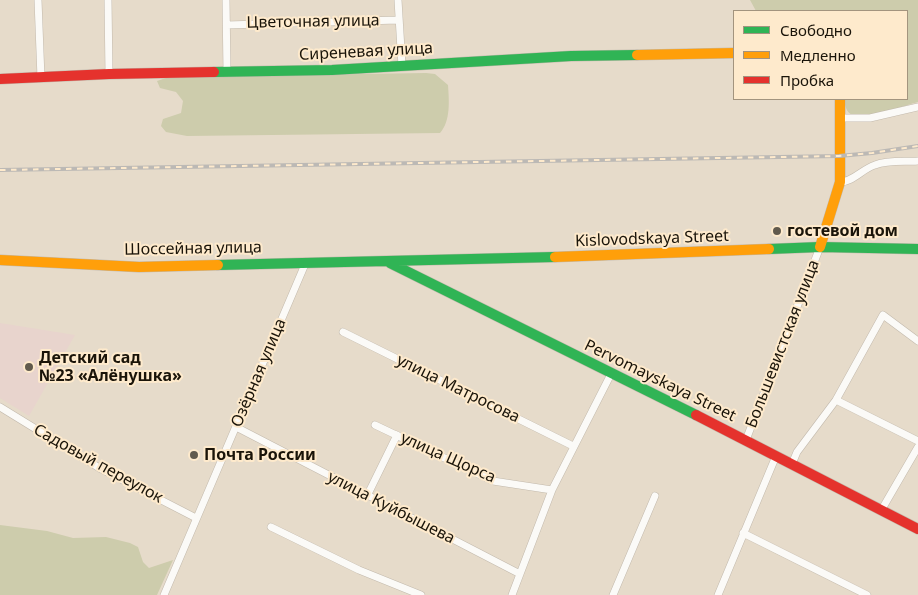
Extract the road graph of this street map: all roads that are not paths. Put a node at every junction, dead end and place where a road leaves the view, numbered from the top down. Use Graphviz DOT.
graph roads {
  1 [pos="38,0"];
  2 [pos="108,0"];
  3 [pos="226,0"];
  4 [pos="398,0"];
  5 [pos="398,20"];
  6 [pos="227,25"];
  7 [pos="733,53"];
  8 [pos="402,66"];
  9 [pos="227,72"];
  10 [pos="109,74"];
  11 [pos="41,78"];
  12 [pos="0,79"];
  13 [pos="840,100"];
  14 [pos="918,107"];
  15 [pos="840,118"];
  16 [pos="918,161"];
  17 [pos="840,182"];
  18 [pos="820,248"];
  19 [pos="918,249"];
  20 [pos="0,260"];
  21 [pos="306,262"];
  22 [pos="387,262"];
  23 [pos="343,332"];
  24 [pos="918,341"];
  25 [pos="611,374"];
  26 [pos="836,400"];
  27 [pos="0,408"];
  28 [pos="375,425"];
  29 [pos="236,427"];
  30 [pos="397,435"];
  31 [pos="746,440"];
  32 [pos="918,441"];
  33 [pos="573,446"];
  34 [pos="918,447"];
  35 [pos="776,456"];
  36 [pos="792,464"];
  37 [pos="552,490"];
  38 [pos="367,496"];
  39 [pos="655,496"];
  40 [pos="882,510"];
  41 [pos="196,518"];
  42 [pos="271,527"];
  43 [pos="918,529"];
  44 [pos="743,533"];
  45 [pos="520,574"];
  46 [pos="164,595"];
  47 [pos="420,595"];
  48 [pos="512,595"];
  49 [pos="613,595"];
  50 [pos="718,595"];
  51 [pos="867,595"];
  1 -- 11 [label="street"];
  2 -- 10 [label="street"];
  3 -- 6 [label="street"];
  4 -- 5 [label="street"];
  5 -- 6 [label="street, Цветочная улица"];
  5 -- 8 [label="street"];
  6 -- 9 [label="street"];
  7 -- 8 [label="street, Сиреневая улица"];
  8 -- 9 [label="street, Сиреневая улица"];
  9 -- 10 [label="street, Сиреневая улица"];
  10 -- 11 [label="street, Сиреневая улица"];
  11 -- 12 [label="street, Сиреневая улица"];
  13 -- 15 [label="street"];
  14 -- 15 [label="street"];
  15 -- 17 [label="street"];
  16 -- 17 [label="street"];
  17 -- 18 [label="street"];
  18 -- 19 [label="street, Kislovodskaya Street"];
  18 -- 22 [label="street, Kislovodskaya Street"];
  18 -- 31 [label="street, Большевистская улица"];
  20 -- 21 [label="street, Шоссейная улица"];
  21 -- 22 [label="street, Шоссейная улица"];
  21 -- 29 [label="street, Озёрная улица"];
  22 -- 25 [label="street, Pervomayskaya Street"];
  23 -- 33 [label="street, улица Матросова"];
  24 -- 26 [label="street"];
  25 -- 31 [label="street, Pervomayskaya Street"];
  25 -- 33 [label="street"];
  26 -- 32 [label="street"];
  26 -- 36 [label="street"];
  27 -- 41 [label="street, Садовый переулок"];
  28 -- 30 [label="street, улица Щорса"];
  29 -- 38 [label="street, улица Куйбышева"];
  29 -- 41 [label="street, Озёрная улица"];
  30 -- 37 [label="street, улица Щорса"];
  30 -- 38 [label="street"];
  31 -- 35 [label="street, Pervomayskaya Street"];
  33 -- 37 [label="street"];
  34 -- 40 [label="street"];
  35 -- 36 [label="street, Pervomayskaya Street"];
  35 -- 44 [label="street"];
  36 -- 40 [label="street, Pervomayskaya Street"];
  37 -- 45 [label="street"];
  38 -- 45 [label="street, улица Куйбышева"];
  39 -- 49 [label="street"];
  40 -- 43 [label="street, Pervomayskaya Street"];
  41 -- 46 [label="street, Озёрная улица"];
  42 -- 47 [label="street"];
  44 -- 50 [label="street"];
  44 -- 51 [label="street"];
  45 -- 48 [label="street"];
}
